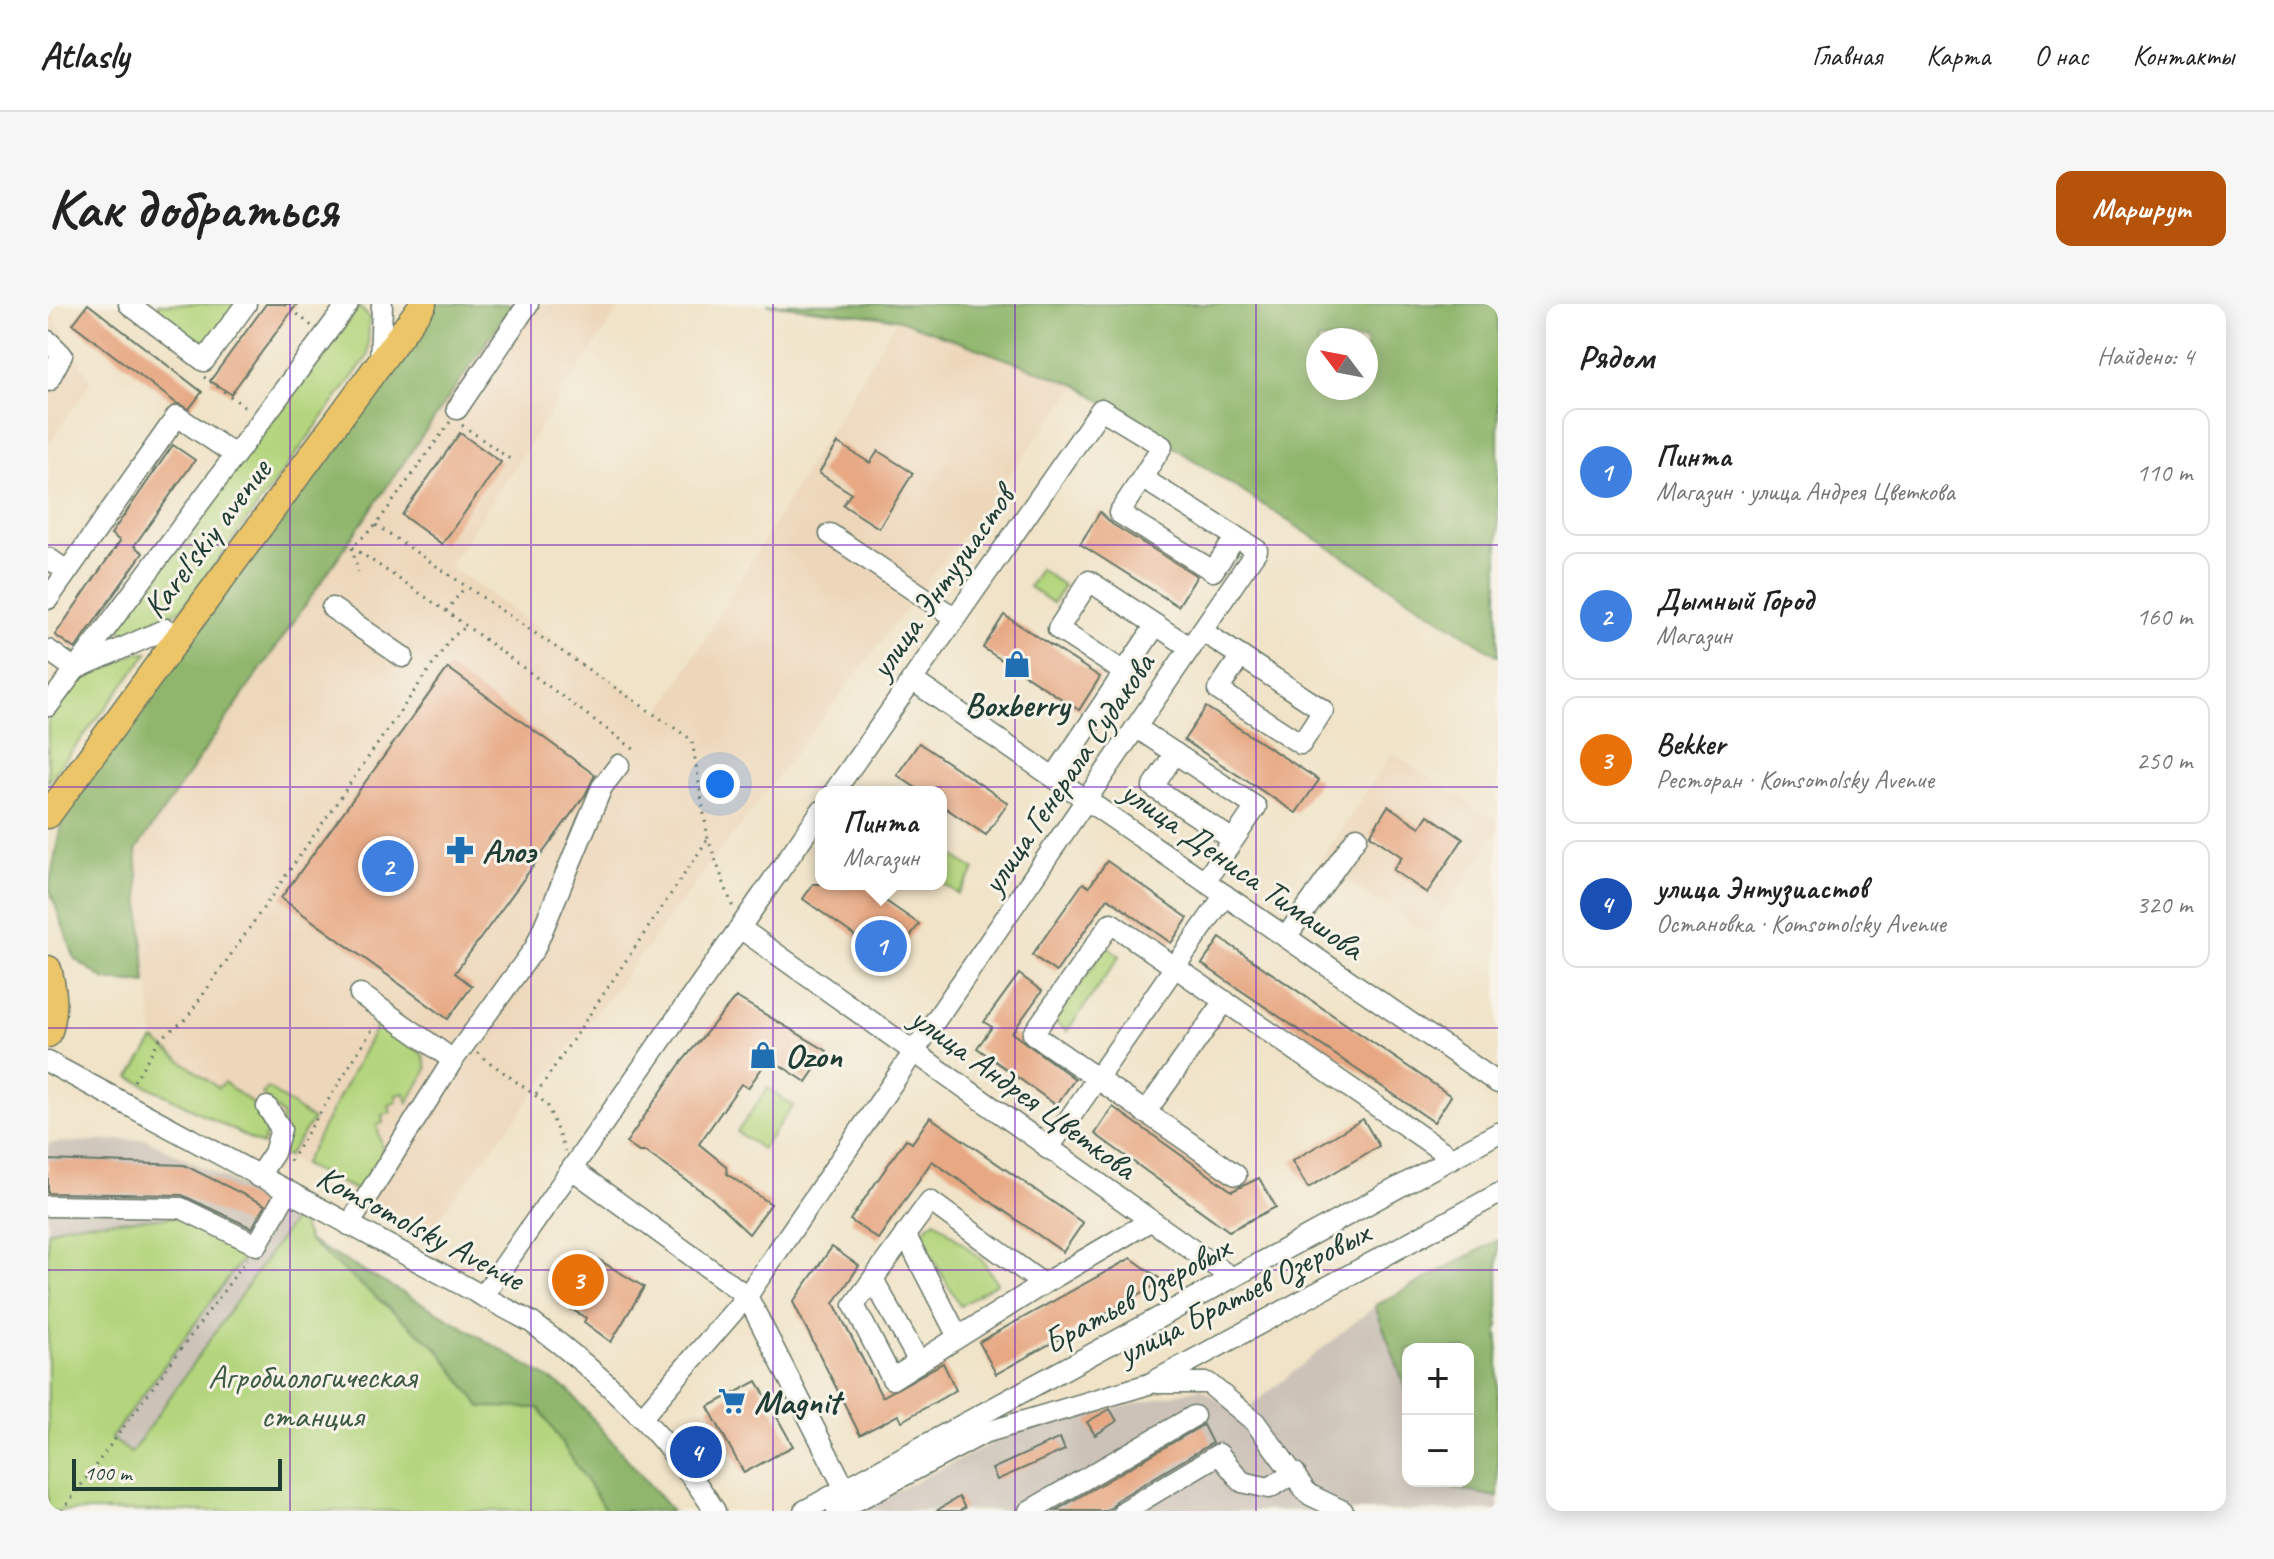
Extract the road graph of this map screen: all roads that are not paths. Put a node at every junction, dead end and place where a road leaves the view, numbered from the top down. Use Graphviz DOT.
graph roads {
  1 [pos="129,304"];
  2 [pos="246,304"];
  3 [pos="348,304"];
  4 [pos="382,304"];
  5 [pos="423,304"];
  6 [pos="528,304"];
  7 [pos="48,341"];
  8 [pos="380,365"];
  9 [pos="48,381"];
  10 [pos="457,409"];
  11 [pos="235,455"];
  12 [pos="1142,478"];
  13 [pos="830,534"];
  14 [pos="1236,537"];
  15 [pos="48,558"];
  16 [pos="67,571"];
  17 [pos="48,599"];
  18 [pos="332,608"];
  19 [pos="955,618"];
  20 [pos="1156,625"];
  21 [pos="179,634"];
  22 [pos="1197,639"];
  23 [pos="48,650"];
  24 [pos="1241,656"];
  25 [pos="403,657"];
  26 [pos="75,669"];
  27 [pos="1124,672"];
  28 [pos="912,680"];
  29 [pos="48,706"];
  30 [pos="1137,728"];
  31 [pos="1175,753"];
  32 [pos="619,765"];
  33 [pos="1054,777"];
  34 [pos="838,786"];
  35 [pos="1088,801"];
  36 [pos="48,815"];
  37 [pos="815,820"];
  38 [pos="1357,837"];
  39 [pos="1233,840"];
  40 [pos="1205,881"];
  41 [pos="1225,895"];
  42 [pos="740,928"];
  43 [pos="1286,937"];
  44 [pos="1176,968"];
  45 [pos="48,969"];
  46 [pos="360,994"];
  47 [pos="1225,1001"];
  48 [pos="48,1034"];
  49 [pos="459,1052"];
  50 [pos="915,1053"];
  51 [pos="48,1062"];
  52 [pos="1097,1079"];
  53 [pos="1498,1083"];
  54 [pos="267,1107"];
  55 [pos="1145,1113"];
  56 [pos="1498,1133"];
  57 [pos="1048,1149"];
  58 [pos="1452,1158"];
  59 [pos="572,1169"];
  60 [pos="1236,1175"];
  61 [pos="258,1177"];
  62 [pos="287,1192"];
  63 [pos="1498,1194"];
  64 [pos="48,1206"];
  65 [pos="1150,1221"];
  66 [pos="349,1225"];
  67 [pos="905,1234"];
  68 [pos="1232,1278"];
  69 [pos="873,1279"];
  70 [pos="1043,1284"];
  71 [pos="483,1296"];
  72 [pos="747,1296"];
  73 [pos="958,1337"];
  74 [pos="919,1362"];
  75 [pos="1149,1384"];
  76 [pos="643,1416"];
  77 [pos="1194,1416"];
  78 [pos="1295,1473"];
  79 [pos="845,1489"];
  80 [pos="715,1511"];
  81 [pos="804,1511"];
  82 [pos="837,1511"];
  83 [pos="1029,1511"];
  84 [pos="1124,1511"];
  85 [pos="1343,1511"];
  1 -- 2 [label="street"];
  3 -- 11 [label="street"];
  4 -- 8 [label="street"];
  5 -- 8 [label="main road, Karel'skiy avenue"];
  6 -- 10 [label="street"];
  7 -- 9 [label="street"];
  8 -- 21 [label="main road, Karel'skiy avenue"];
  11 -- 16 [label="street"];
  11 -- 26 [label="street"];
  12 -- 14 [label="street"];
  12 -- 14 [label="street"];
  12 -- 19 [label="street, улица Энтузиастов"];
  13 -- 19 [label="street"];
  14 -- 22 [label="street, улица Генерала Судакова"];
  15 -- 16 [label="street"];
  16 -- 17 [label="street"];
  18 -- 25 [label="street"];
  19 -- 28 [label="street, улица Энтузиастов"];
  20 -- 22 [label="street"];
  20 -- 27 [label="street"];
  20 -- 27 [label="street"];
  21 -- 26 [label="street"];
  21 -- 36 [label="main road, Karel'skiy avenue"];
  22 -- 24 [label="street"];
  22 -- 30 [label="street, улица Генерала Судакова"];
  23 -- 26 [label="street"];
  24 -- 24 [label="street"];
  26 -- 29 [label="street"];
  27 -- 33 [label="street"];
  28 -- 33 [label="street, улица Дениса Тимашова"];
  28 -- 34 [label="street, улица Энтузиастов"];
  30 -- 31 [label="street"];
  30 -- 35 [label="street, улица Генерала Судакова"];
  31 -- 39 [label="street"];
  31 -- 39 [label="street"];
  32 -- 49 [label="street"];
  33 -- 35 [label="street, улица Дениса Тимашова"];
  35 -- 40 [label="street, улица Дениса Тимашова"];
  35 -- 50 [label="street, улица Генерала Судакова"];
  37 -- 42 [label="street"];
  38 -- 43 [label="street"];
  39 -- 40 [label="street"];
  40 -- 41 [label="street, улица Дениса Тимашова"];
  41 -- 43 [label="street, улица Дениса Тимашова"];
  41 -- 44 [label="street"];
  42 -- 50 [label="street, улица Андрея Цветкова"];
  42 -- 59 [label="street"];
  43 -- 53 [label="street, улица Дениса Тимашова"];
  44 -- 47 [label="street"];
  44 -- 52 [label="street"];
  44 -- 52 [label="street"];
  45 -- 48 [label="main road"];
  46 -- 49 [label="street"];
  47 -- 55 [label="street"];
  47 -- 58 [label="street"];
  49 -- 66 [label="street"];
  50 -- 57 [label="street, улица Андрея Цветкова"];
  50 -- 72 [label="street, улица Генерала Судакова"];
  51 -- 61 [label="street, Komsomolsky Avenue"];
  52 -- 55 [label="street"];
  52 -- 57 [label="street"];
  54 -- 61 [label="street"];
  55 -- 60 [label="street"];
  56 -- 58 [label="street, Братьев Озеровых"];
  57 -- 65 [label="street, улица Андрея Цветкова"];
  58 -- 68 [label="street, Братьев Озеровых"];
  59 -- 71 [label="street"];
  59 -- 72 [label="street"];
  61 -- 62 [label="street, Komsomolsky Avenue"];
  62 -- 64 [label="street"];
  62 -- 66 [label="street, Komsomolsky Avenue"];
  63 -- 75 [label="street, улица Братьев Озеровых"];
  65 -- 68 [label="street, улица Андрея Цветкова"];
  65 -- 70 [label="street"];
  66 -- 71 [label="street, Komsomolsky Avenue"];
  67 -- 69 [label="street"];
  67 -- 70 [label="street"];
  67 -- 73 [label="street"];
  68 -- 79 [label="street, Братьев Озеровых"];
  69 -- 74 [label="street"];
  69 -- 74 [label="street"];
  70 -- 73 [label="street"];
  71 -- 76 [label="street, Komsomolsky Avenue"];
  72 -- 76 [label="street, улица Генерала Судакова"];
  72 -- 79 [label="street"];
  73 -- 74 [label="street"];
  75 -- 78 [label="street"];
  75 -- 82 [label="street, улица Братьев Озеровых"];
  76 -- 80 [label="street, Komsomolsky Avenue"];
  77 -- 83 [label="street"];
  78 -- 84 [label="street"];
  78 -- 85 [label="street"];
  79 -- 81 [label="street, Братьев Озеровых"];
}
